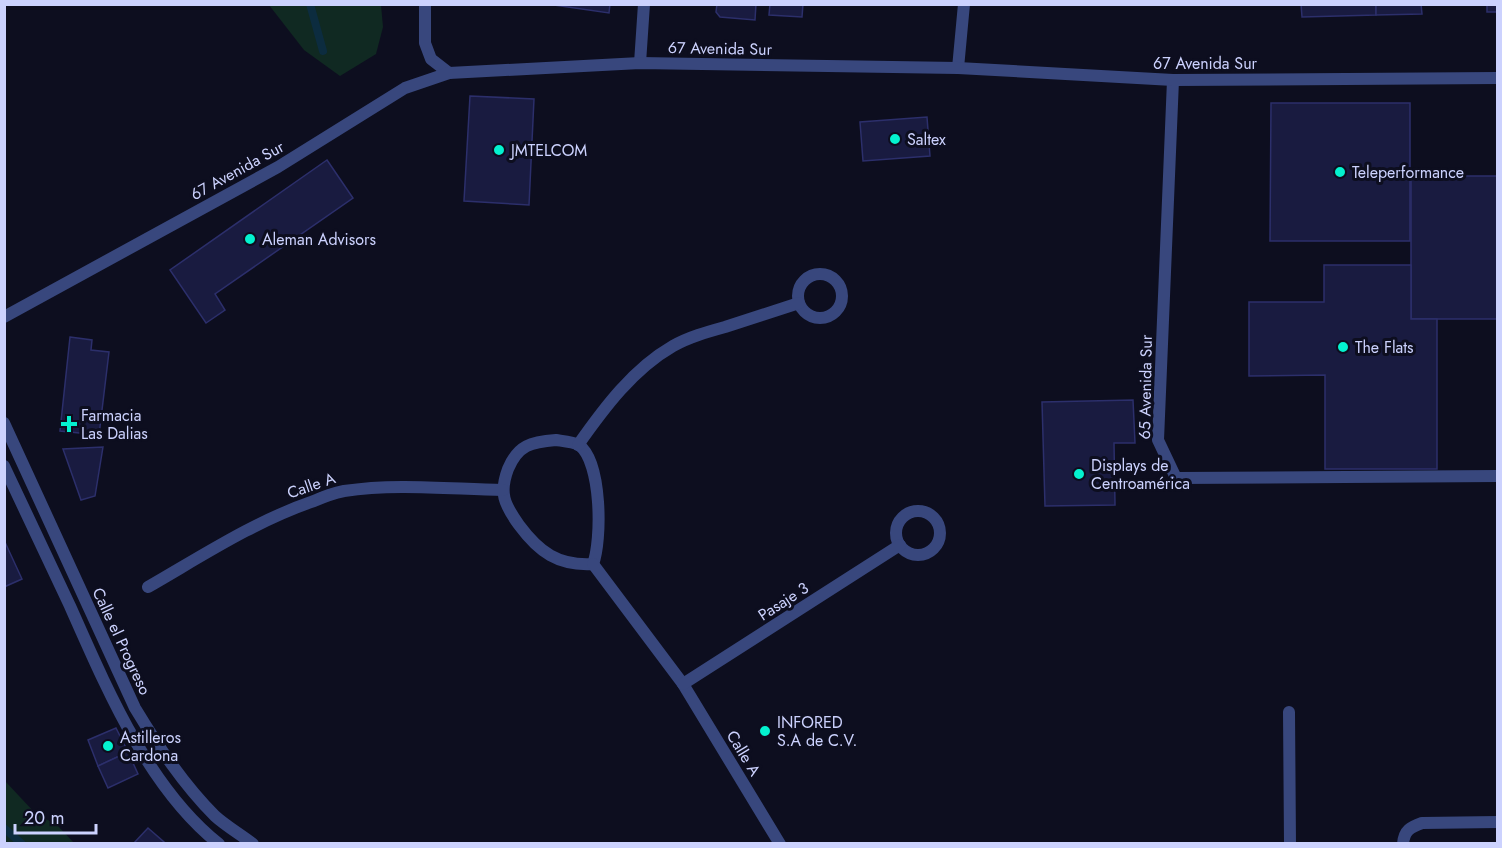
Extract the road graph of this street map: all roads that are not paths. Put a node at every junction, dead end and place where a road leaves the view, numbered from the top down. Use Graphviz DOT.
graph roads {
  1 [pos="425,4"];
  2 [pos="644,4"];
  3 [pos="964,4"];
  4 [pos="639,63"];
  5 [pos="958,68"];
  6 [pos="449,73"];
  7 [pos="1497,78"];
  8 [pos="1173,80"];
  9 [pos="799,303"];
  10 [pos="4,317"];
  11 [pos="4,423"];
  12 [pos="578,445"];
  13 [pos="4,466"];
  14 [pos="1497,477"];
  15 [pos="503,490"];
  16 [pos="900,545"];
  17 [pos="593,564"];
  18 [pos="148,586"];
  19 [pos="683,684"];
  20 [pos="1289,712"];
  21 [pos="1497,822"];
  22 [pos="219,843"];
  23 [pos="253,843"];
  24 [pos="780,843"];
  25 [pos="1290,843"];
  26 [pos="1403,843"];
  1 -- 6 [label="street"];
  2 -- 4 [label="street"];
  3 -- 5 [label="street"];
  4 -- 5 [label="street, 67 Avenida Sur"];
  4 -- 6 [label="street, 67 Avenida Sur"];
  5 -- 8 [label="street, 67 Avenida Sur"];
  6 -- 10 [label="street, 67 Avenida Sur"];
  7 -- 8 [label="street, 67 Avenida Sur"];
  8 -- 14 [label="street, 65 Avenida Sur"];
  9 -- 12 [label="street"];
  11 -- 23 [label="street, Calle el Progreso"];
  12 -- 15 [label="street"];
  12 -- 17 [label="street"];
  13 -- 22 [label="street, Calle el Progreso"];
  15 -- 17 [label="street"];
  15 -- 18 [label="street, Calle A"];
  16 -- 19 [label="street, Pasaje 3"];
  17 -- 19 [label="street, Calle A"];
  19 -- 24 [label="street, Calle A"];
  20 -- 25 [label="street"];
  21 -- 26 [label="street"];
}
